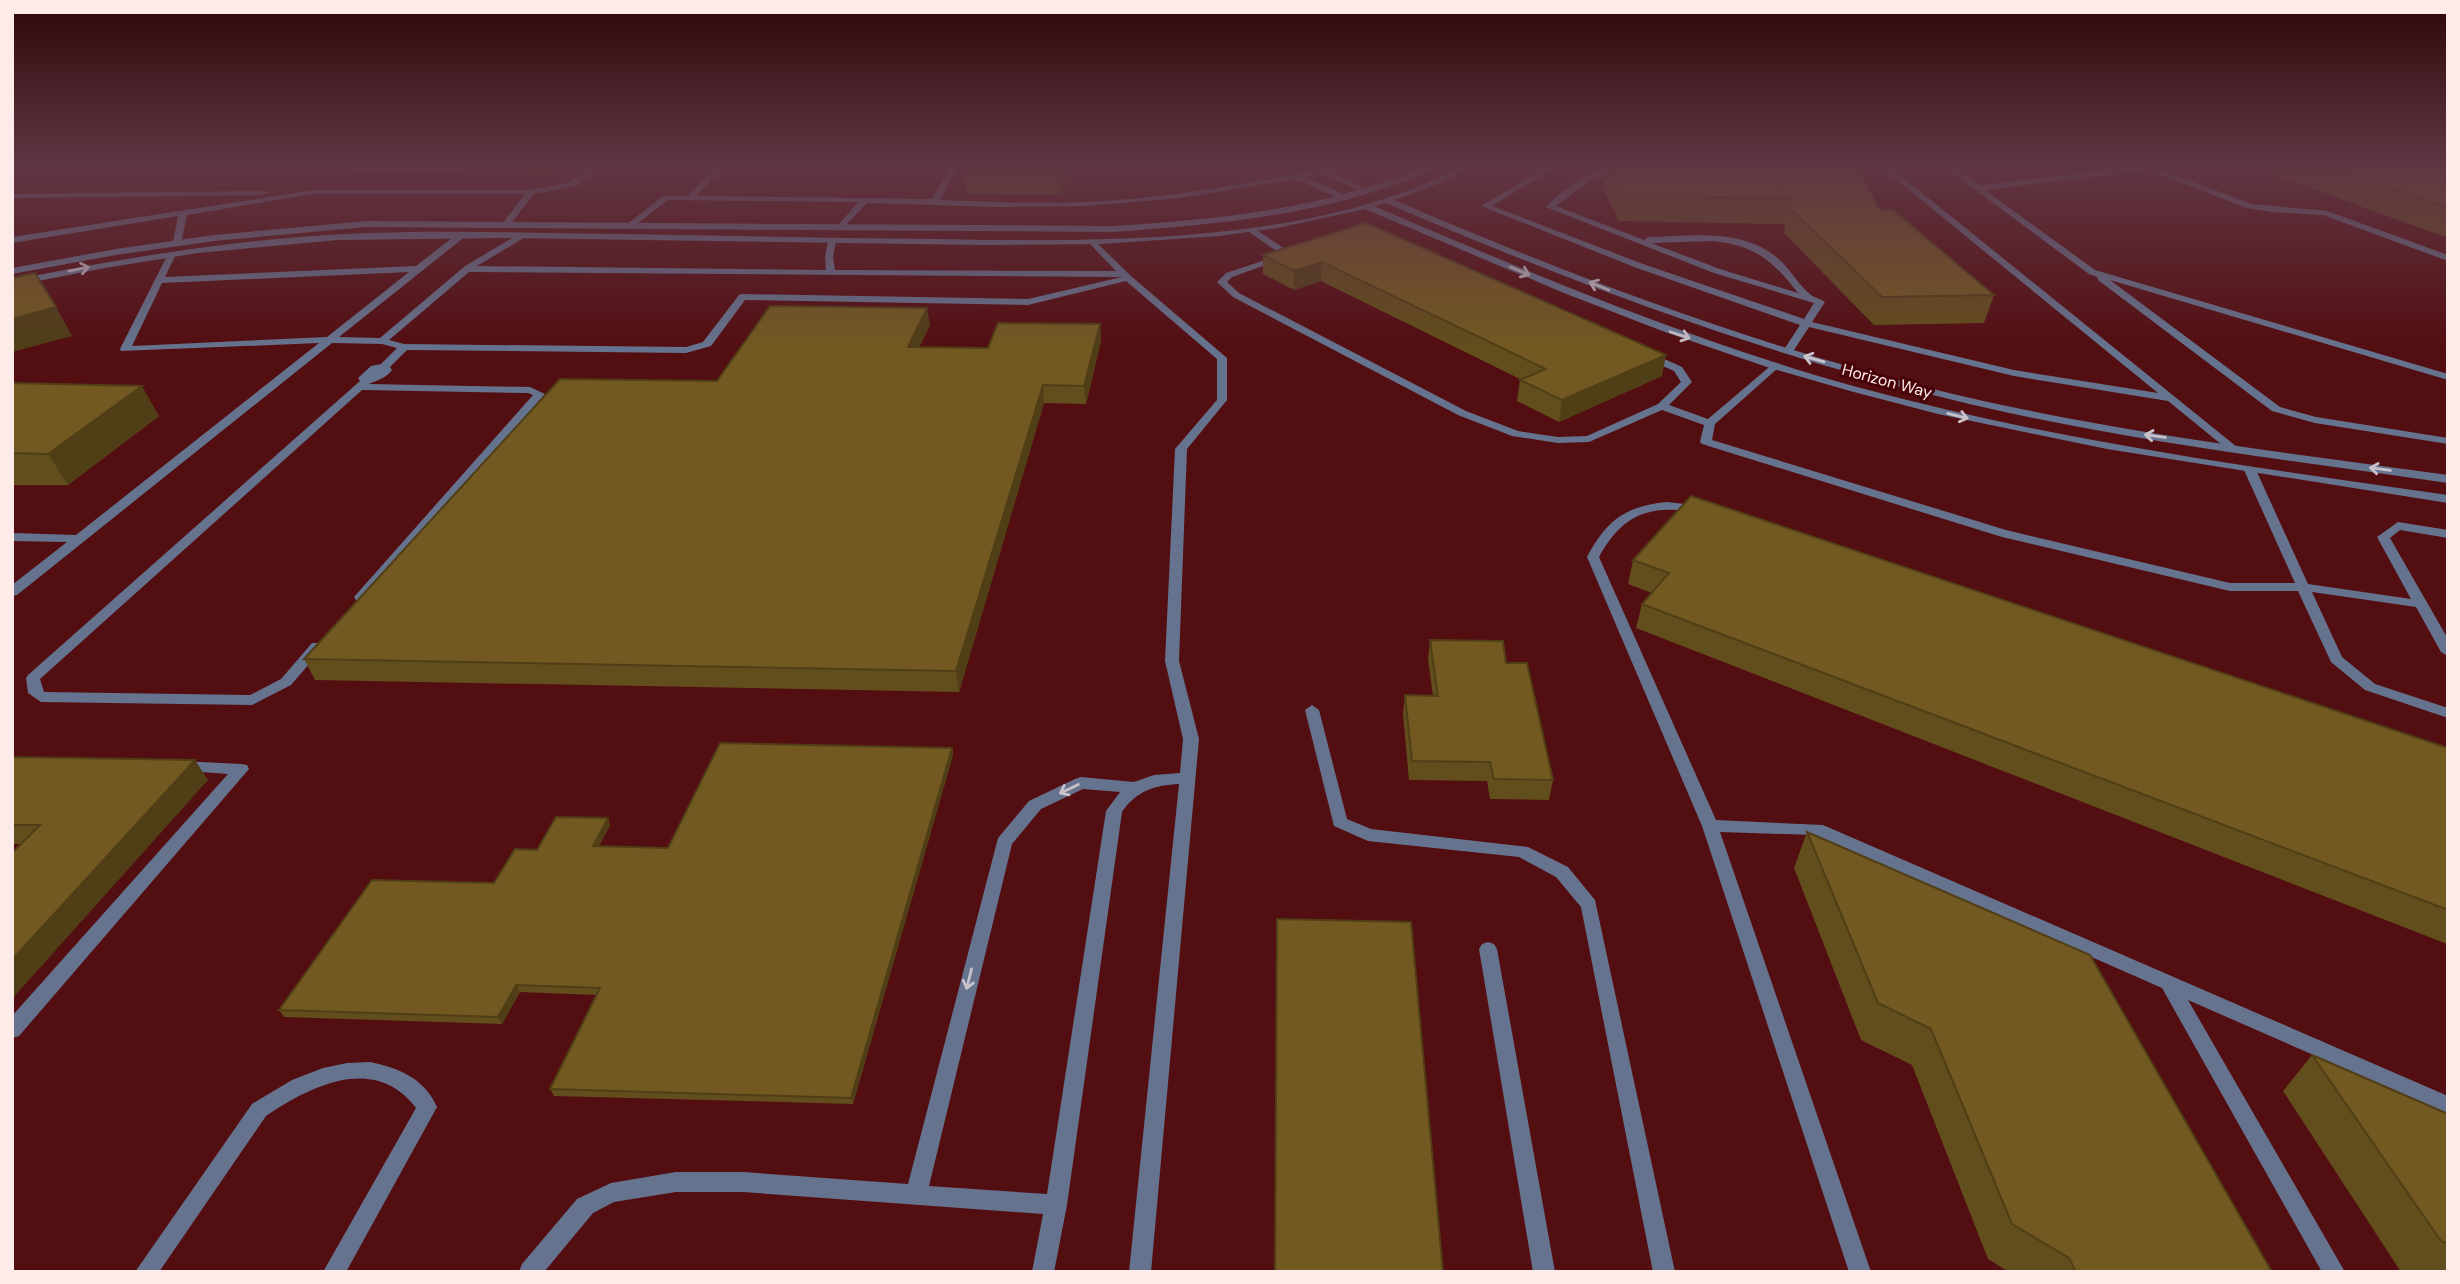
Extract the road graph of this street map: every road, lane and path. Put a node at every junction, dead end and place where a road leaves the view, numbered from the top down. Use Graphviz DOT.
graph roads {
  1 [pos="95,227"];
  2 [pos="180,227"];
  3 [pos="341,227"];
  4 [pos="764,227"];
  5 [pos="1150,227"];
  6 [pos="1267,227"];
  7 [pos="1416,227"];
  8 [pos="1452,227"];
  9 [pos="1539,227"];
  10 [pos="1603,227"];
  11 [pos="1959,227"];
  12 [pos="2031,227"];
  13 [pos="2363,227"];
  14 [pos="840,228"];
  15 [pos="1252,230"];
  16 [pos="459,237"];
  17 [pos="519,237"];
  18 [pos="12,240"];
  19 [pos="1637,240"];
  20 [pos="832,241"];
  21 [pos="1093,242"];
  22 [pos="177,243"];
  23 [pos="172,254"];
  24 [pos="2448,257"];
  25 [pos="468,268"];
  26 [pos="418,270"];
  27 [pos="12,271"];
  28 [pos="2092,272"];
  29 [pos="831,273"];
  30 [pos="848,273"];
  31 [pos="1126,276"];
  32 [pos="159,280"];
  33 [pos="855,282"];
  34 [pos="12,283"];
  35 [pos="1810,299"];
  36 [pos="1808,324"];
  37 [pos="328,340"];
  38 [pos="382,341"];
  39 [pos="404,347"];
  40 [pos="1788,351"];
  41 [pos="1642,352"];
  42 [pos="1774,366"];
  43 [pos="2448,377"];
  44 [pos="362,384"];
  45 [pos="2173,399"];
  46 [pos="1662,406"];
  47 [pos="1710,423"];
  48 [pos="2448,441"];
  49 [pos="2231,447"];
  50 [pos="2250,470"];
  51 [pos="2448,479"];
  52 [pos="2448,499"];
  53 [pos="1716,515"];
  54 [pos="2448,534"];
  55 [pos="12,537"];
  56 [pos="79,539"];
  57 [pos="2303,586"];
  58 [pos="12,592"];
  59 [pos="2421,604"];
  60 [pos="349,610"];
  61 [pos="322,641"];
  62 [pos="2448,652"];
  63 [pos="1312,710"];
  64 [pos="2448,713"];
  65 [pos="160,765"];
  66 [pos="1187,778"];
  67 [pos="1136,788"];
  68 [pos="1710,825"];
  69 [pos="1488,948"];
  70 [pos="2169,983"];
  71 [pos="12,1031"];
  72 [pos="2448,1105"];
  73 [pos="916,1194"];
  74 [pos="1056,1205"];
  75 [pos="146,1272"];
  76 [pos="334,1272"];
  77 [pos="530,1272"];
  78 [pos="1043,1272"];
  79 [pos="1140,1272"];
  80 [pos="1544,1272"];
  81 [pos="1664,1272"];
  82 [pos="1860,1272"];
  83 [pos="2334,1272"];
  1 -- 18 [label="street"];
  2 -- 22 [label="street"];
  3 -- 22 [label="street"];
  4 -- 14 [label="street"];
  5 -- 14 [label="street"];
  6 -- 15 [label="street"];
  7 -- 42 [label="street, Horizon Way, one-way"];
  40 -- 8 [label="street, Horizon Way, one-way"];
  9 -- 36 [label="street"];
  10 -- 19 [label="street"];
  11 -- 45 [label="street"];
  12 -- 28 [label="street"];
  13 -- 24 [label="street"];
  15 -- 21 [label="street"];
  15 -- 46 [label="street"];
  16 -- 17 [label="street"];
  16 -- 23 [label="street"];
  16 -- 26 [label="street"];
  17 -- 20 [label="street"];
  17 -- 25 [label="street"];
  19 -- 35 [label="street"];
  19 -- 35 [label="street"];
  20 -- 21 [label="street"];
  20 -- 29 [label="street"];
  21 -- 31 [label="street"];
  22 -- 27 [label="street"];
  23 -- 32 [label="street"];
  34 -- 23 [label="street, one-way"];
  25 -- 29 [label="street"];
  25 -- 38 [label="street"];
  26 -- 32 [label="street"];
  26 -- 37 [label="street"];
  28 -- 43 [label="street"];
  28 -- 48 [label="street"];
  29 -- 30 [label="street"];
  30 -- 31 [label="street"];
  30 -- 33 [label="street"];
  31 -- 39 [label="street"];
  31 -- 66 [label="street"];
  32 -- 37 [label="street"];
  35 -- 36 [label="street"];
  36 -- 40 [label="street"];
  36 -- 45 [label="street"];
  37 -- 38 [label="street"];
  37 -- 56 [label="street"];
  38 -- 39 [label="street"];
  39 -- 44 [label="street"];
  40 -- 42 [label="street"];
  49 -- 40 [label="street, Horizon Way, one-way"];
  41 -- 46 [label="street"];
  42 -- 47 [label="street"];
  42 -- 50 [label="street, Horizon Way, one-way"];
  44 -- 60 [label="street"];
  44 -- 61 [label="street"];
  45 -- 49 [label="street"];
  46 -- 47 [label="street"];
  47 -- 57 [label="street"];
  51 -- 49 [label="street, Horizon Way, one-way"];
  50 -- 52 [label="street, Horizon Way"];
  50 -- 57 [label="street"];
  53 -- 68 [label="street"];
  54 -- 59 [label="street"];
  55 -- 56 [label="street"];
  56 -- 58 [label="street"];
  57 -- 59 [label="street"];
  57 -- 64 [label="street"];
  59 -- 62 [label="street"];
  63 -- 81 [label="street"];
  65 -- 71 [label="street"];
  66 -- 67 [label="street"];
  66 -- 79 [label="street"];
  67 -- 73 [label="street, one-way"];
  67 -- 74 [label="street"];
  68 -- 70 [label="street"];
  68 -- 82 [label="street"];
  69 -- 80 [label="street"];
  70 -- 72 [label="street"];
  70 -- 83 [label="street"];
  73 -- 74 [label="street"];
  73 -- 77 [label="street"];
  74 -- 78 [label="street"];
  75 -- 76 [label="street"];
}
